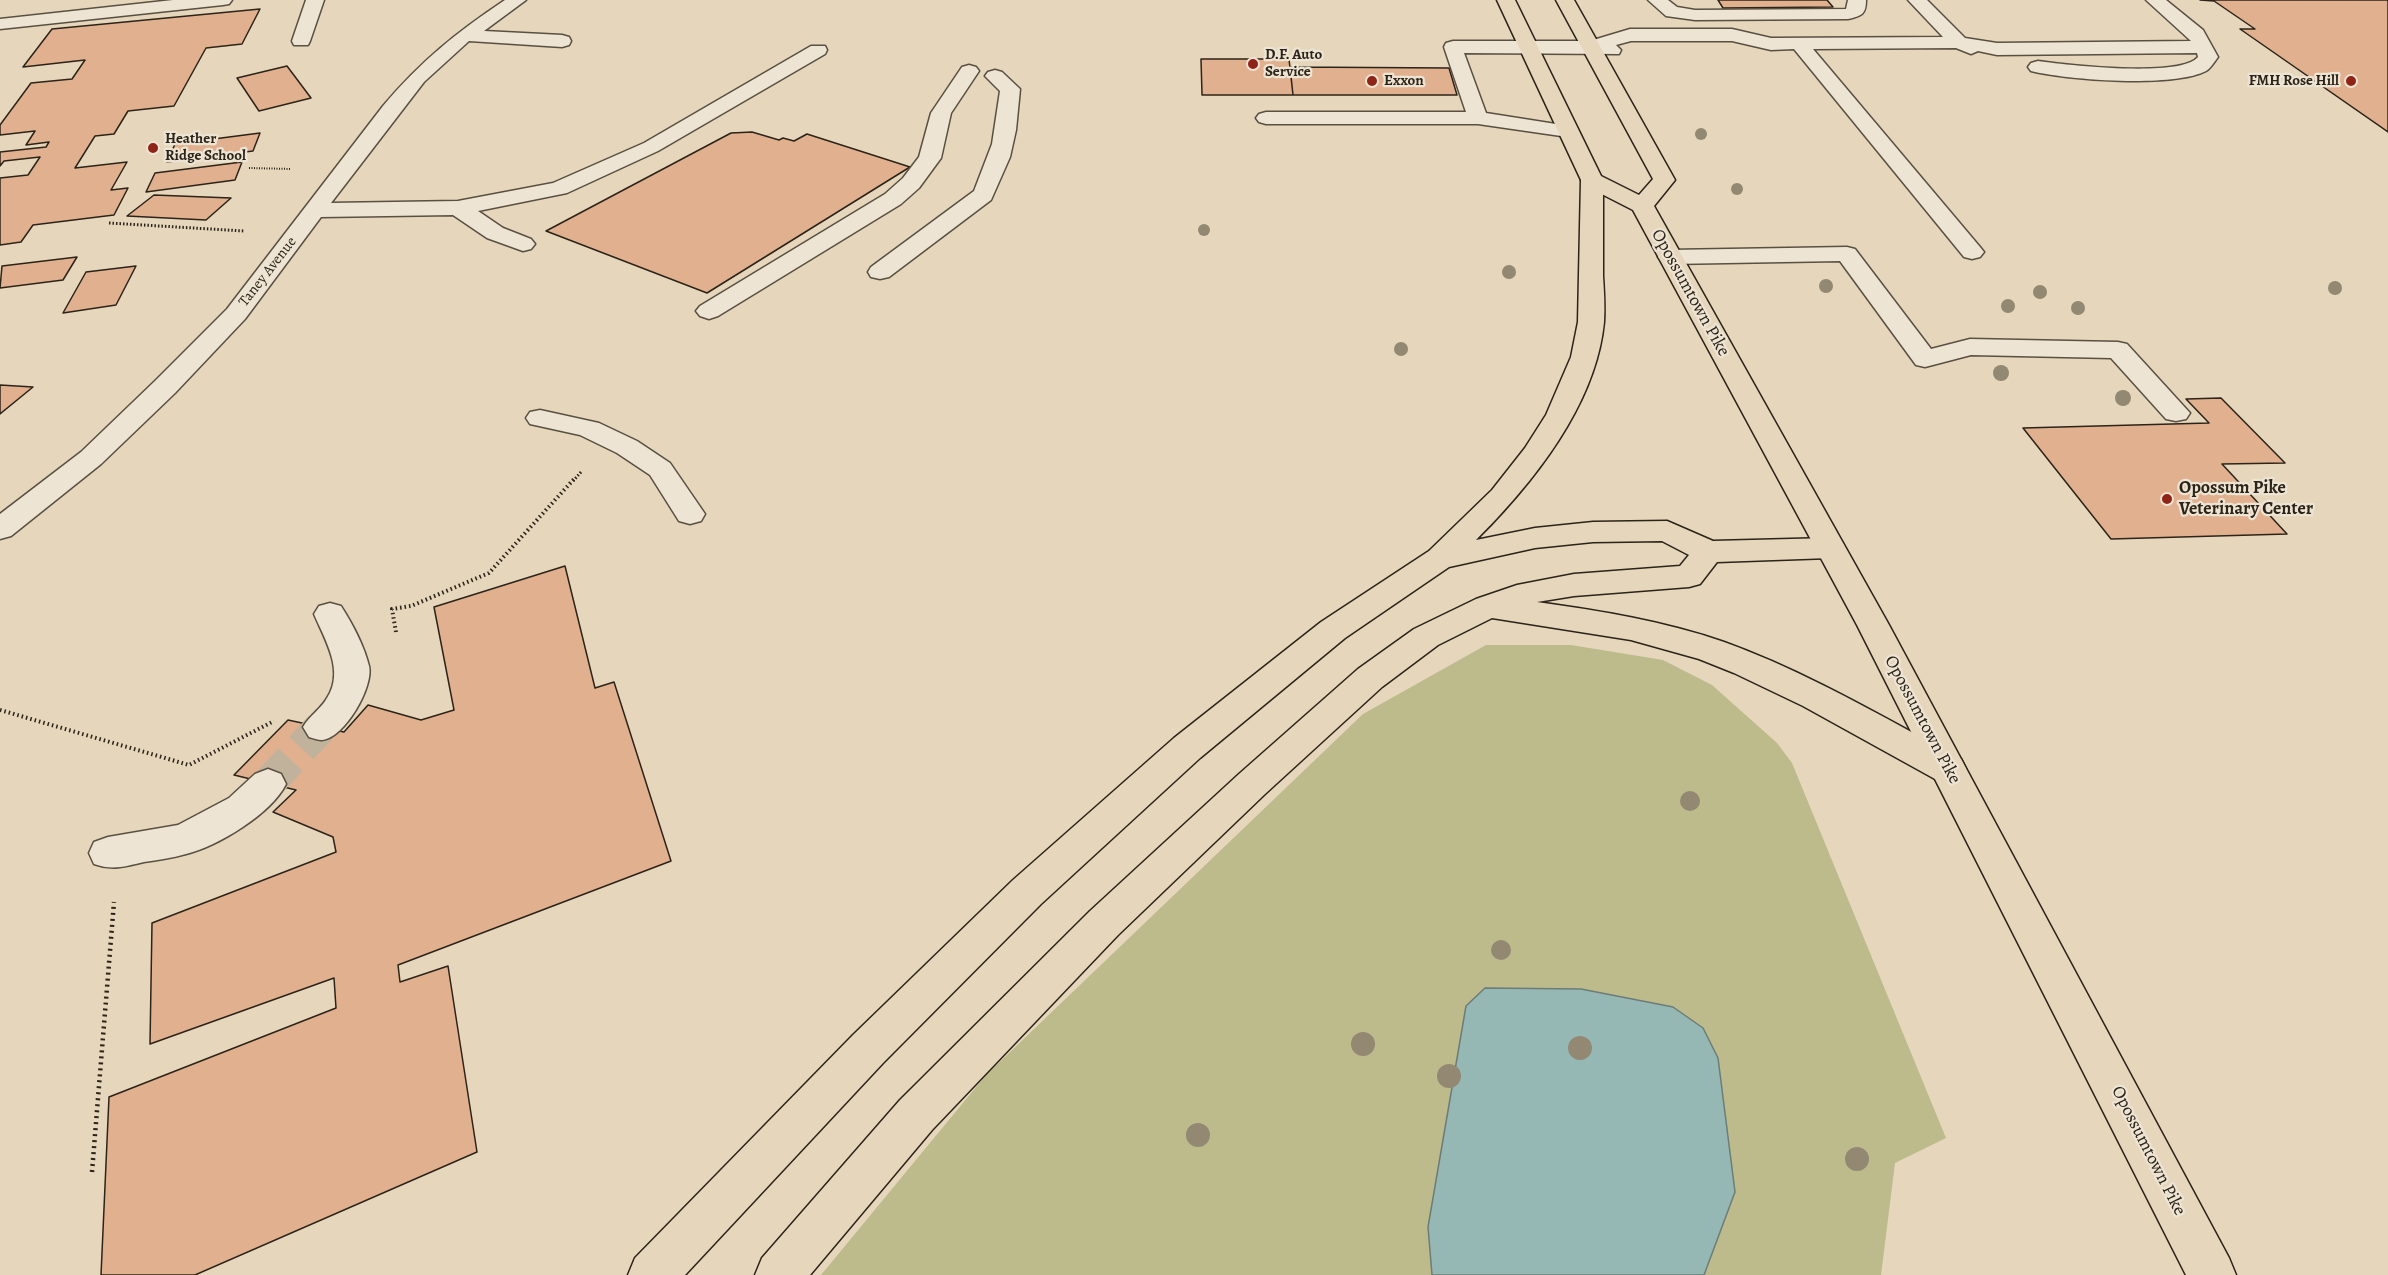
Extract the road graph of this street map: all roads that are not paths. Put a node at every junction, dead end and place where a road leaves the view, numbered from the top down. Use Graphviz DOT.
graph roads {
  1 [pos="222,0"];
  2 [pos="315,0"];
  3 [pos="517,0"];
  4 [pos="1506,0"];
  5 [pos="1565,0"];
  6 [pos="1657,0"];
  7 [pos="1857,0"];
  8 [pos="1917,0"];
  9 [pos="2155,0"];
  10 [pos="0,24"];
  11 [pos="465,35"];
  12 [pos="301,41"];
  13 [pos="562,41"];
  14 [pos="1959,42"];
  15 [pos="1771,44"];
  16 [pos="1799,44"];
  17 [pos="1528,47"];
  18 [pos="1591,47"];
  19 [pos="818,50"];
  20 [pos="1641,54"];
  21 [pos="1733,54"];
  22 [pos="969,71"];
  23 [pos="995,76"];
  24 [pos="1266,118"];
  25 [pos="1478,118"];
  26 [pos="1568,131"];
  27 [pos="1592,180"];
  28 [pos="1642,206"];
  29 [pos="458,208"];
  30 [pos="316,210"];
  31 [pos="523,244"];
  32 [pos="1972,252"];
  33 [pos="1670,257"];
  34 [pos="880,272"];
  35 [pos="709,311"];
  36 [pos="2176,413"];
  37 [pos="540,418"];
  38 [pos="690,514"];
  39 [pos="0,529"];
  40 [pos="1830,548"];
  41 [pos="1708,552"];
  42 [pos="1440,558"];
  43 [pos="1487,607"];
  44 [pos="330,614"];
  45 [pos="321,727"];
  46 [pos="1948,769"];
  47 [pos="268,784"];
  48 [pos="108,853"];
  49 [pos="2203,1257"];
  50 [pos="652,1275"];
  51 [pos="778,1275"];
  1 -- 10 [label="street"];
  2 -- 12 [label="street"];
  3 -- 11 [label="street, Taney Avenue"];
  4 -- 17 [label="main road"];
  5 -- 18 [label="main road"];
  6 -- 7 [label="street"];
  8 -- 14 [label="street"];
  9 -- 14 [label="street"];
  11 -- 13 [label="street"];
  11 -- 30 [label="street, Taney Avenue"];
  14 -- 16 [label="street"];
  15 -- 16 [label="street"];
  15 -- 18 [label="street"];
  15 -- 21 [label="street"];
  16 -- 32 [label="street"];
  17 -- 18 [label="street"];
  17 -- 25 [label="street"];
  17 -- 26 [label="main road"];
  18 -- 20 [label="street"];
  18 -- 28 [label="main road"];
  19 -- 29 [label="street"];
  22 -- 35 [label="street"];
  23 -- 34 [label="street"];
  24 -- 25 [label="street"];
  25 -- 26 [label="street"];
  26 -- 27 [label="main road"];
  27 -- 28 [label="main road"];
  27 -- 42 [label="main road"];
  28 -- 33 [label="main road, Opossumtown Pike"];
  29 -- 30 [label="street"];
  29 -- 31 [label="street"];
  30 -- 39 [label="street, Taney Avenue"];
  33 -- 36 [label="street"];
  33 -- 40 [label="main road, Opossumtown Pike"];
  37 -- 38 [label="street"];
  40 -- 41 [label="main road"];
  40 -- 46 [label="main road, Opossumtown Pike"];
  41 -- 42 [label="main road"];
  41 -- 43 [label="main road"];
  42 -- 50 [label="main road"];
  43 -- 46 [label="main road"];
  43 -- 51 [label="main road"];
  44 -- 45 [label="street"];
  46 -- 49 [label="main road, Opossumtown Pike"];
  47 -- 48 [label="street"];
}
